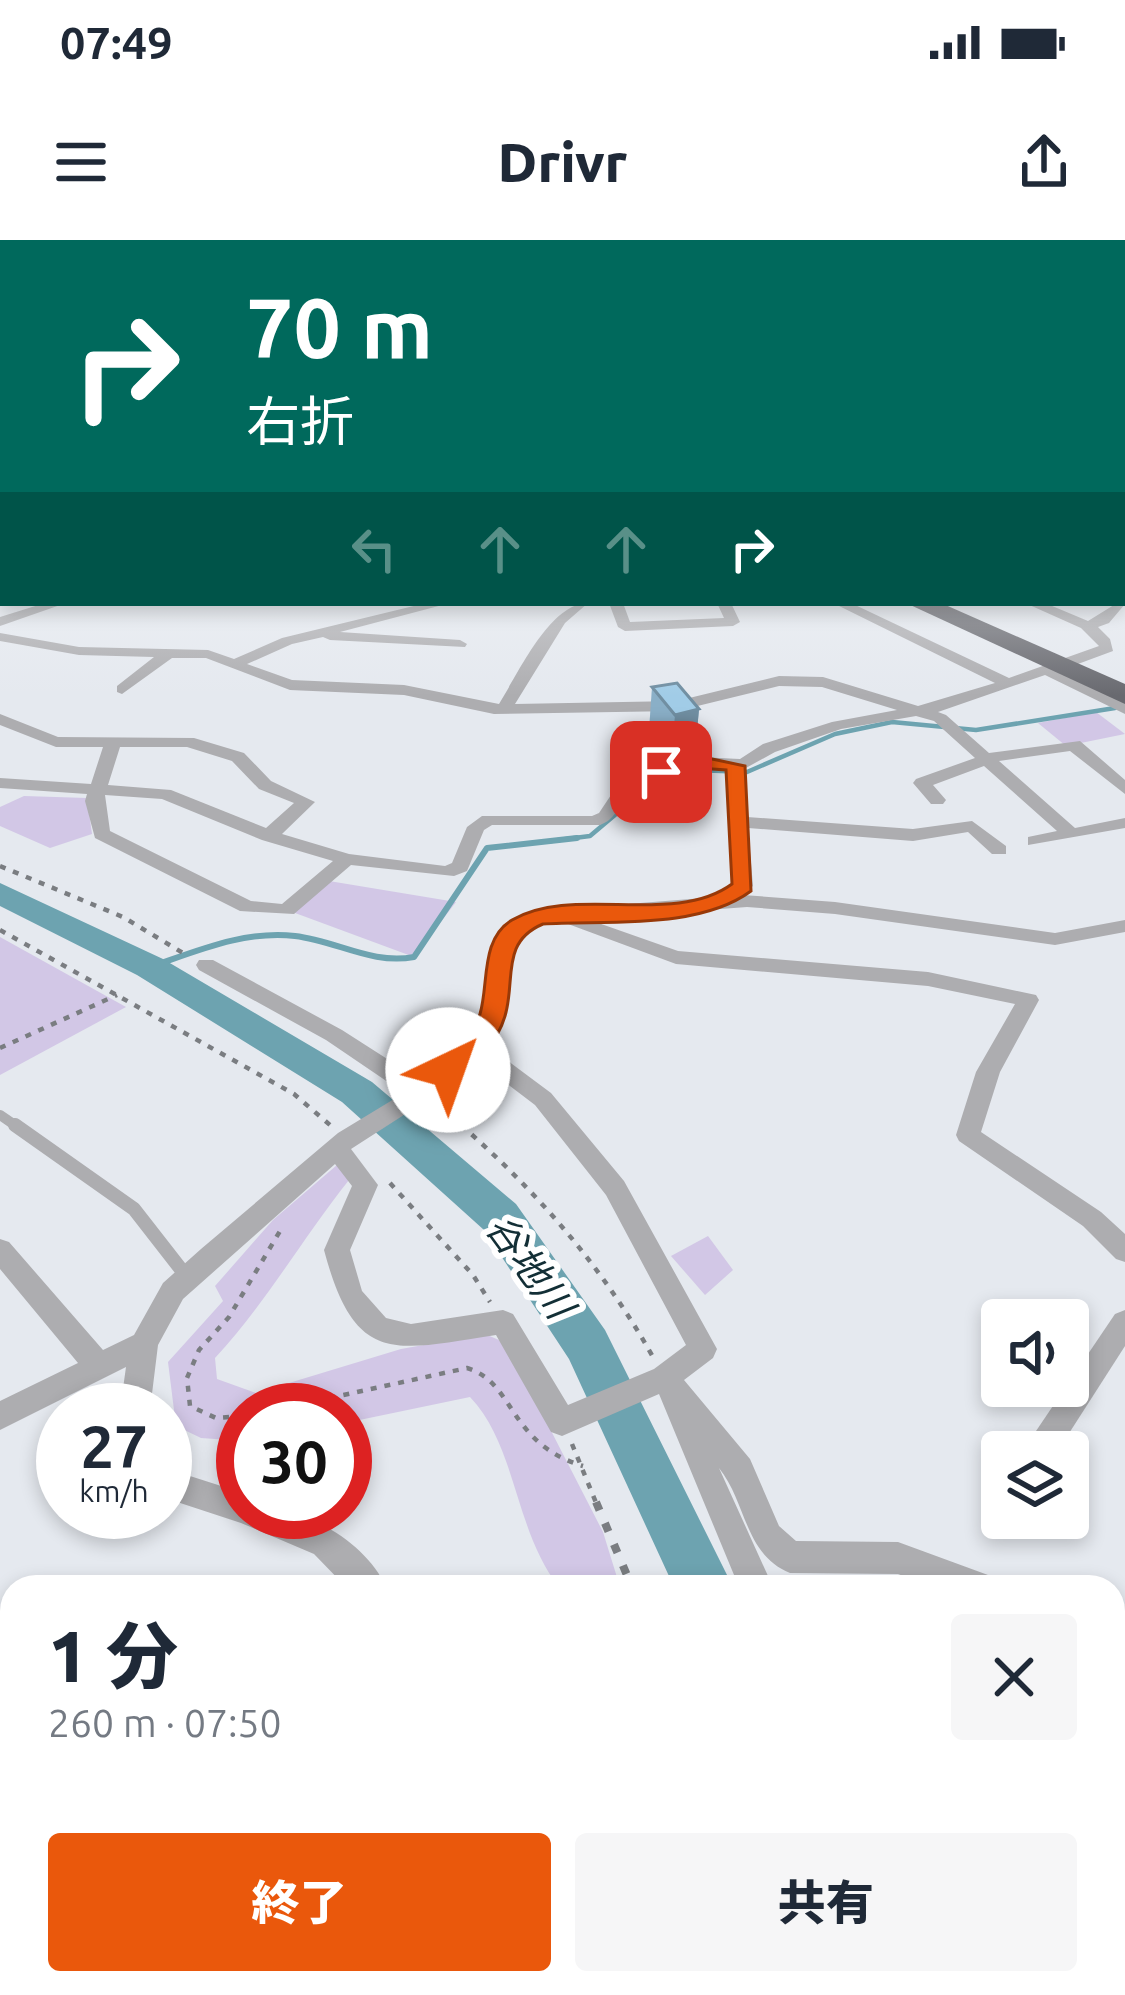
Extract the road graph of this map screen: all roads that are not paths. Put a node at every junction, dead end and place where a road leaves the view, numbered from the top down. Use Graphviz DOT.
graph roads {
  1 [pos="50,606"];
  2 [pos="425,606"];
  3 [pos="577,606"];
  4 [pos="617,606"];
  5 [pos="725,606"];
  6 [pos="846,606"];
  7 [pos="926,606"];
  8 [pos="954,606"];
  9 [pos="1039,606"];
  10 [pos="1114,606"];
  11 [pos="401,610"];
  12 [pos="0,622"];
  13 [pos="1087,626"];
  14 [pos="310,634"];
  15 [pos="0,637"];
  16 [pos="405,640"];
  17 [pos="1125,642"];
  18 [pos="460,644"];
  19 [pos="1108,648"];
  20 [pos="171,651"];
  21 [pos="1055,661"];
  22 [pos="236,663"];
  23 [pos="1125,680"];
  24 [pos="1010,684"];
  25 [pos="122,688"];
  26 [pos="1125,694"];
  27 [pos="504,708"];
  28 [pos="1125,709"];
  29 [pos="918,710"];
  30 [pos="0,719"];
  31 [pos="112,745"];
  32 [pos="989,758"];
  33 [pos="735,771"];
  34 [pos="0,783"];
  35 [pos="1125,789"];
  36 [pos="99,792"];
  37 [pos="937,800"];
  38 [pos="736,823"];
  39 [pos="1125,824"];
  40 [pos="1070,833"];
  41 [pos="269,836"];
  42 [pos="1035,841"];
  43 [pos="999,850"];
  44 [pos="347,859"];
  45 [pos="722,901"];
  46 [pos="539,917"];
  47 [pos="1125,926"];
  48 [pos="206,965"];
  49 [pos="476,1048"];
  50 [pos="418,1094"];
  51 [pos="0,1115"];
  52 [pos="346,1141"];
  53 [pos="0,1250"];
  54 [pos="1125,1252"];
  55 [pos="187,1278"];
  56 [pos="1125,1322"];
  57 [pos="144,1344"];
  58 [pos="100,1367"];
  59 [pos="658,1381"];
  60 [pos="139,1383"];
  61 [pos="0,1416"];
  62 [pos="1054,1431"];
  63 [pos="316,1539"];
  64 [pos="357,1575"];
  65 [pos="750,1575"];
  66 [pos="944,1575"];
  1 -- 12 [label="street"];
  2 -- 11 [label="street"];
  3 -- 27 [label="street"];
  4 -- 5 [label="street"];
  6 -- 24 [label="street"];
  7 -- 21 [label="highway"];
  8 -- 21 [label="highway"];
  9 -- 13 [label="street"];
  10 -- 13 [label="street"];
  11 -- 14 [label="street"];
  11 -- 16 [label="street"];
  13 -- 19 [label="street"];
  14 -- 16 [label="street"];
  14 -- 22 [label="street"];
  15 -- 20 [label="street"];
  16 -- 18 [label="street"];
  17 -- 19 [label="street"];
  19 -- 21 [label="street"];
  20 -- 22 [label="street"];
  20 -- 25 [label="street"];
  21 -- 23 [label="highway"];
  21 -- 24 [label="street"];
  21 -- 26 [label="highway"];
  21 -- 28 [label="street"];
  22 -- 27 [label="street"];
  24 -- 29 [label="street"];
  27 -- 29 [label="street"];
  29 -- 32 [label="street"];
  29 -- 33 [label="street"];
  30 -- 31 [label="street"];
  31 -- 36 [label="street"];
  31 -- 41 [label="street"];
  32 -- 35 [label="street"];
  32 -- 37 [label="street"];
  32 -- 40 [label="street"];
  33 -- 38 [label="street"];
  33 -- 44 [label="street"];
  34 -- 36 [label="street"];
  36 -- 41 [label="street"];
  36 -- 44 [label="street"];
  38 -- 43 [label="street"];
  38 -- 45 [label="street"];
  39 -- 40 [label="street"];
  40 -- 42 [label="street"];
  41 -- 44 [label="street"];
  45 -- 46 [label="street"];
  45 -- 47 [label="street"];
  46 -- 49 [label="street"];
  46 -- 54 [label="street"];
  48 -- 50 [label="street"];
  49 -- 50 [label="street"];
  49 -- 59 [label="street"];
  50 -- 52 [label="street"];
  51 -- 55 [label="lane"];
  52 -- 55 [label="street"];
  52 -- 59 [label="street"];
  53 -- 58 [label="street"];
  55 -- 57 [label="street"];
  56 -- 62 [label="street"];
  57 -- 58 [label="street"];
  57 -- 60 [label="street"];
  58 -- 61 [label="street"];
  59 -- 65 [label="street"];
  59 -- 66 [label="street"];
  63 -- 64 [label="street"];
}
